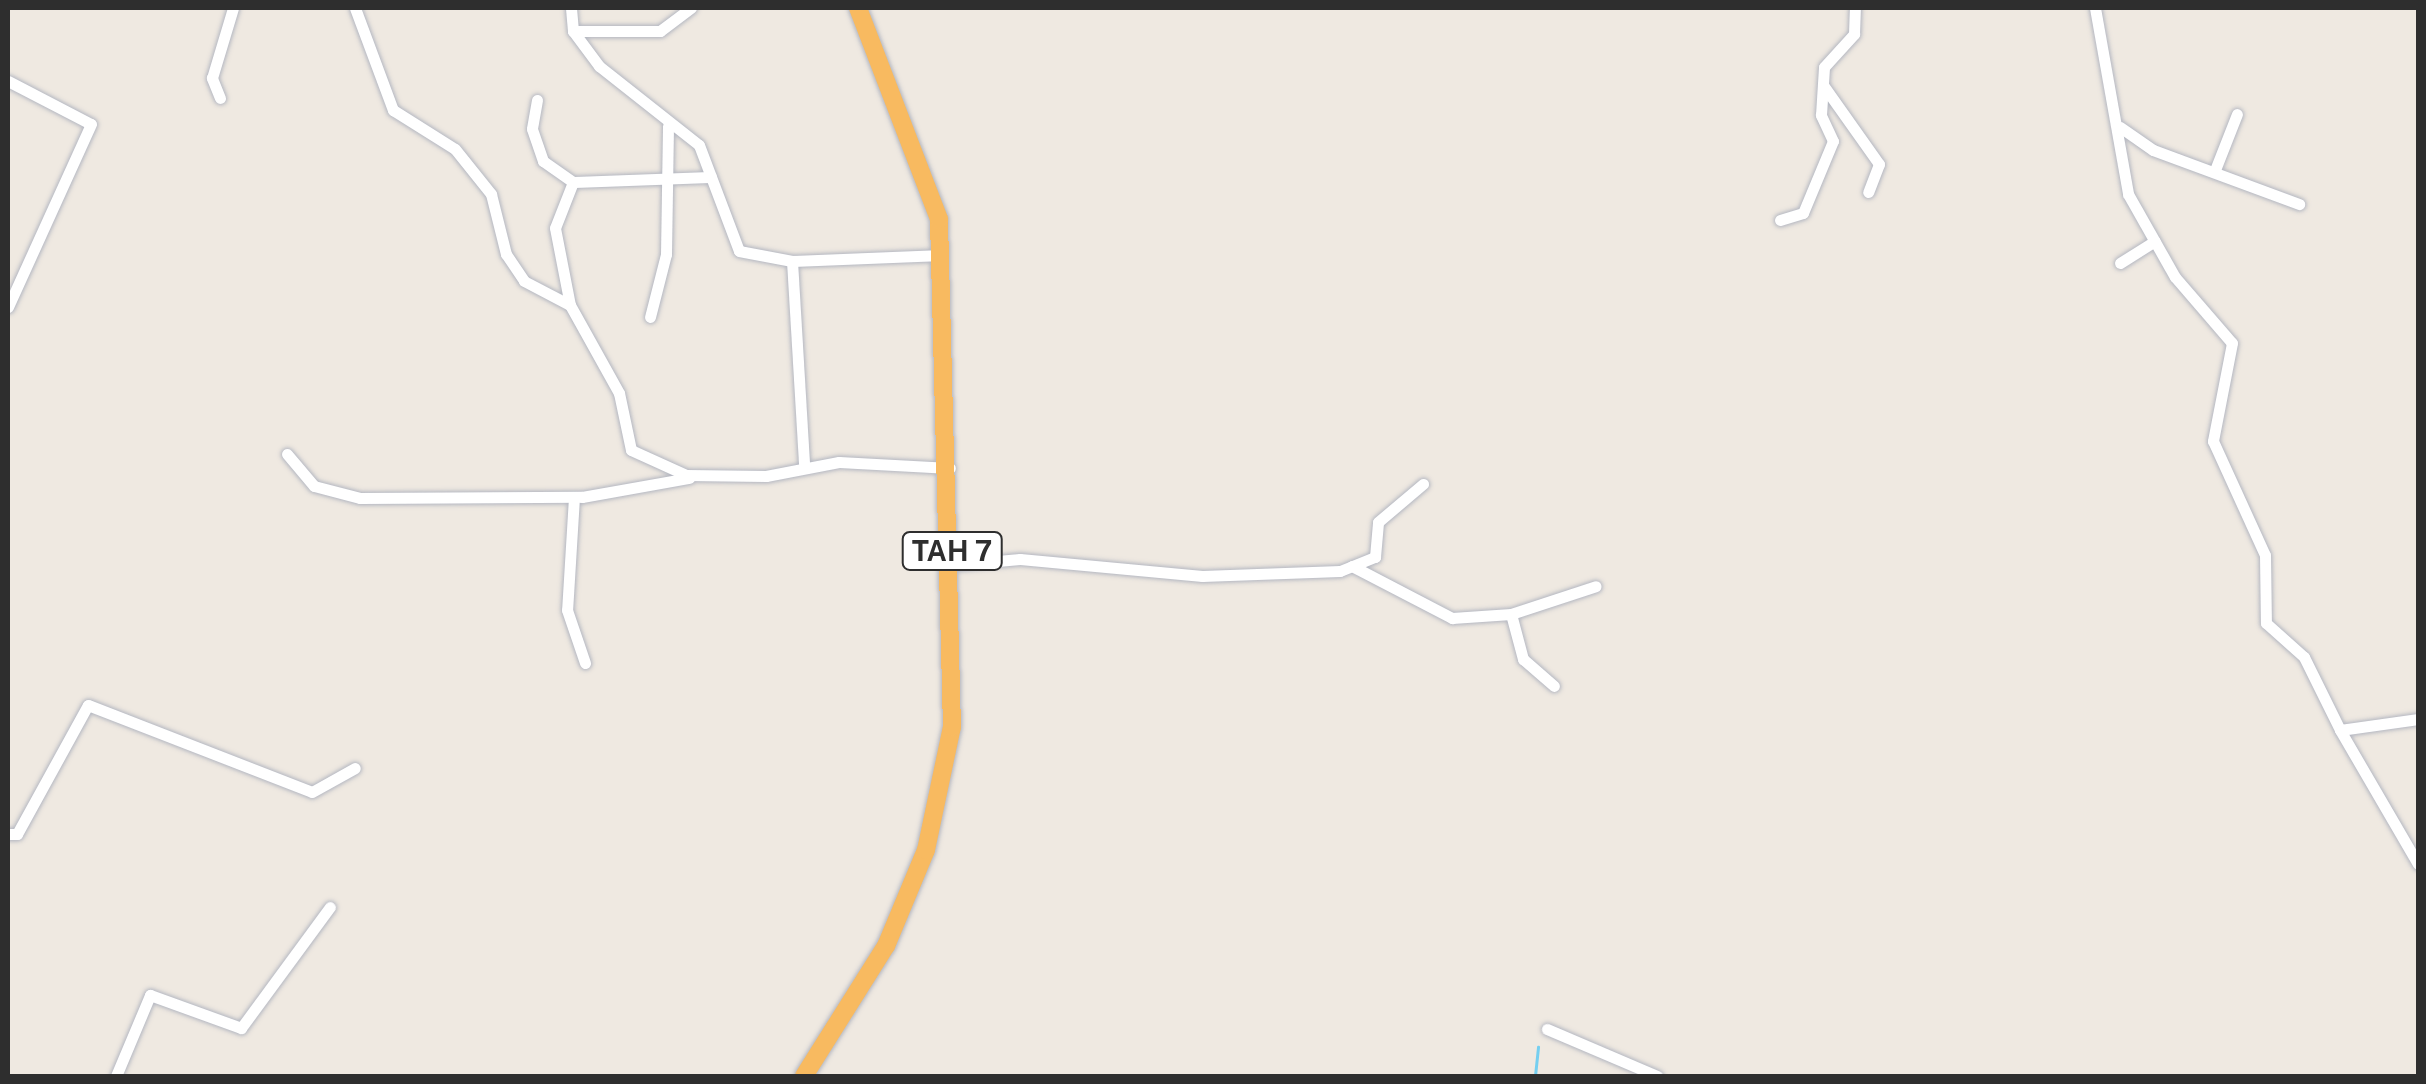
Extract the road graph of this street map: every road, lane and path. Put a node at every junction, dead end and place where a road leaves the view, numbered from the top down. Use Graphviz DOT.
graph roads {
  1 [pos="234,8"];
  2 [pos="355,8"];
  3 [pos="571,8"];
  4 [pos="691,8"];
  5 [pos="858,8"];
  6 [pos="1855,8"];
  7 [pos="2095,8"];
  8 [pos="572,32"];
  9 [pos="8,81"];
  10 [pos="1823,85"];
  11 [pos="220,98"];
  12 [pos="537,100"];
  13 [pos="2237,114"];
  14 [pos="668,126"];
  15 [pos="2120,126"];
  16 [pos="2215,170"];
  17 [pos="711,177"];
  18 [pos="572,182"];
  19 [pos="672,184"];
  20 [pos="1868,192"];
  21 [pos="2299,204"];
  22 [pos="1780,220"];
  23 [pos="2155,241"];
  24 [pos="943,255"];
  25 [pos="792,261"];
  26 [pos="2120,263"];
  27 [pos="570,305"];
  28 [pos="8,306"];
  29 [pos="650,317"];
  30 [pos="287,454"];
  31 [pos="804,464"];
  32 [pos="950,468"];
  33 [pos="690,477"];
  34 [pos="1423,484"];
  35 [pos="574,497"];
  36 [pos="953,564"];
  37 [pos="1352,566"];
  38 [pos="1596,586"];
  39 [pos="1511,614"];
  40 [pos="585,663"];
  41 [pos="1554,686"];
  42 [pos="2418,719"];
  43 [pos="2340,730"];
  44 [pos="355,768"];
  45 [pos="8,834"];
  46 [pos="2418,864"];
  47 [pos="330,908"];
  48 [pos="1547,1029"];
  49 [pos="116,1076"];
  50 [pos="804,1076"];
  51 [pos="1656,1076"];
  1 -- 11 [label="street"];
  2 -- 27 [label="street"];
  3 -- 8 [label="street"];
  4 -- 8 [label="street"];
  5 -- 24 [label="highway, TAH 7"];
  6 -- 10 [label="street"];
  7 -- 15 [label="street"];
  8 -- 14 [label="street"];
  9 -- 28 [label="street"];
  10 -- 20 [label="street"];
  10 -- 22 [label="street"];
  12 -- 18 [label="street"];
  13 -- 16 [label="street"];
  14 -- 17 [label="street"];
  14 -- 19 [label="street"];
  15 -- 16 [label="street"];
  15 -- 23 [label="street"];
  16 -- 21 [label="street"];
  17 -- 19 [label="street"];
  17 -- 25 [label="street"];
  18 -- 19 [label="street"];
  18 -- 27 [label="street"];
  19 -- 29 [label="street"];
  23 -- 26 [label="street"];
  23 -- 43 [label="street"];
  24 -- 25 [label="street"];
  24 -- 32 [label="highway, TAH 7"];
  25 -- 31 [label="street"];
  27 -- 31 [label="street"];
  30 -- 35 [label="street"];
  31 -- 32 [label="street"];
  32 -- 36 [label="highway, TAH 7"];
  33 -- 35 [label="street"];
  34 -- 37 [label="street"];
  35 -- 40 [label="street"];
  36 -- 37 [label="street"];
  36 -- 50 [label="highway, TAH 7"];
  37 -- 39 [label="street"];
  38 -- 39 [label="street"];
  39 -- 41 [label="street"];
  42 -- 43 [label="street"];
  43 -- 46 [label="street"];
  44 -- 45 [label="street"];
  47 -- 49 [label="street"];
  48 -- 51 [label="street"];
}
